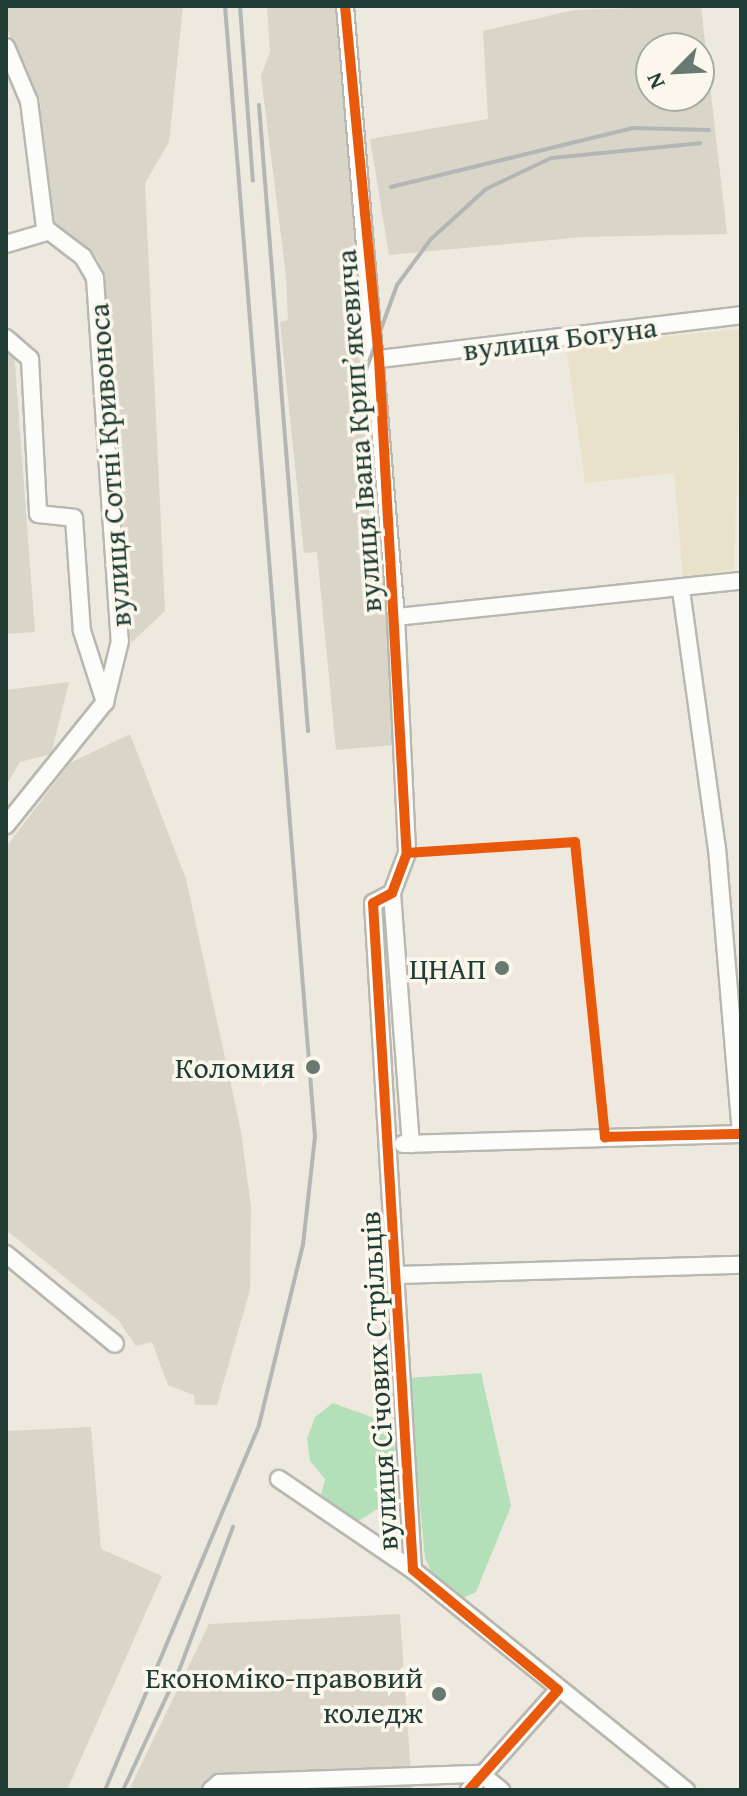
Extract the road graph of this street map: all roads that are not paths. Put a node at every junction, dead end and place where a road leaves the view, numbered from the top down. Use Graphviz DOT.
graph roads {
  1 [pos="345,6"];
  2 [pos="6,47"];
  3 [pos="12,75"];
  4 [pos="47,232"];
  5 [pos="6,244"];
  6 [pos="741,315"];
  7 [pos="6,338"];
  8 [pos="379,359"];
  9 [pos="741,581"];
  10 [pos="681,590"];
  11 [pos="396,617"];
  12 [pos="105,702"];
  13 [pos="6,825"];
  14 [pos="392,893"];
  15 [pos="741,1134"];
  16 [pos="411,1144"];
  17 [pos="389,1145"];
  18 [pos="6,1254"];
  19 [pos="741,1265"];
  20 [pos="397,1275"];
  21 [pos="115,1344"];
  22 [pos="279,1479"];
  23 [pos="413,1570"];
  24 [pos="558,1690"];
  25 [pos="481,1774"];
  26 [pos="211,1790"];
  27 [pos="469,1790"];
  28 [pos="501,1790"];
  29 [pos="686,1790"];
  1 -- 8 [label="street, вулиця Івана Крипʼякевича"];
  2 -- 3 [label="street"];
  3 -- 4 [label="street"];
  4 -- 5 [label="street"];
  4 -- 12 [label="street, вулиця Сотні Кривоноса"];
  6 -- 8 [label="street, вулиця Богуна"];
  7 -- 12 [label="street"];
  8 -- 11 [label="street, вулиця Івана Крипʼякевича"];
  9 -- 10 [label="street"];
  10 -- 11 [label="street"];
  10 -- 15 [label="street"];
  11 -- 14 [label="street, вулиця Івана Крипʼякевича"];
  12 -- 13 [label="street, вулиця Сотні Кривоноса"];
  14 -- 16 [label="street"];
  14 -- 17 [label="street, вулиця Січових Стрільців"];
  15 -- 16 [label="street"];
  16 -- 17 [label="street"];
  17 -- 20 [label="street, вулиця Січових Стрільців"];
  18 -- 21 [label="street"];
  19 -- 20 [label="street"];
  20 -- 23 [label="street, вулиця Січових Стрільців"];
  22 -- 23 [label="street, вулиця Січових Стрільців"];
  23 -- 24 [label="street, вулиця Січових Стрільців"];
  24 -- 25 [label="street"];
  24 -- 29 [label="street, вулиця Січових Стрільців"];
  25 -- 26 [label="street"];
  25 -- 27 [label="street"];
  25 -- 28 [label="street"];
}
